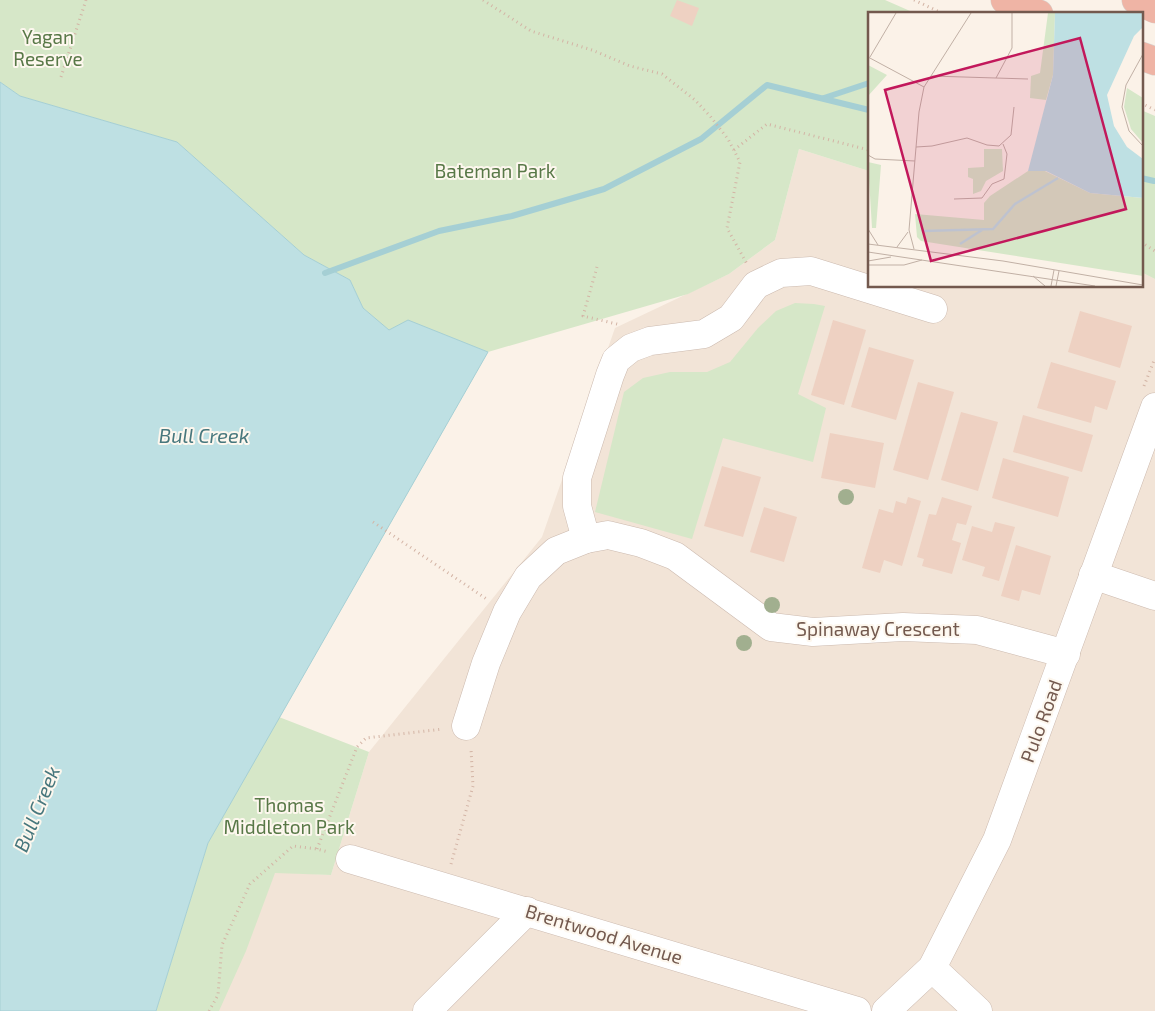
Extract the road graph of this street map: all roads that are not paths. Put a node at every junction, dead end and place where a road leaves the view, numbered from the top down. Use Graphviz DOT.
graph roads {
  1 [pos="1005,0"];
  2 [pos="1136,0"];
  3 [pos="1155,9"];
  4 [pos="1034,12"];
  5 [pos="1142,56"];
  6 [pos="1155,61"];
  7 [pos="933,309"];
  8 [pos="1155,407"];
  9 [pos="586,539"];
  10 [pos="1093,575"];
  11 [pos="1155,596"];
  12 [pos="1066,654"];
  13 [pos="466,726"];
  14 [pos="350,859"];
  15 [pos="527,911"];
  16 [pos="932,968"];
  17 [pos="427,1011"];
  18 [pos="857,1011"];
  19 [pos="886,1011"];
  20 [pos="978,1011"];
  1 -- 4 [label="highway"];
  2 -- 3 [label="highway"];
  5 -- 6 [label="highway"];
  7 -- 9 [label="street"];
  8 -- 10 [label="street, Pulo Road"];
  9 -- 12 [label="street, Spinaway Crescent"];
  9 -- 13 [label="street, Spinaway Crescent"];
  10 -- 11 [label="street"];
  10 -- 12 [label="street, Pulo Road"];
  12 -- 16 [label="street, Pulo Road"];
  14 -- 15 [label="street, Brentwood Avenue"];
  15 -- 17 [label="street"];
  15 -- 18 [label="street, Brentwood Avenue"];
  16 -- 19 [label="street, Pulo Road"];
  16 -- 20 [label="street"];
}
